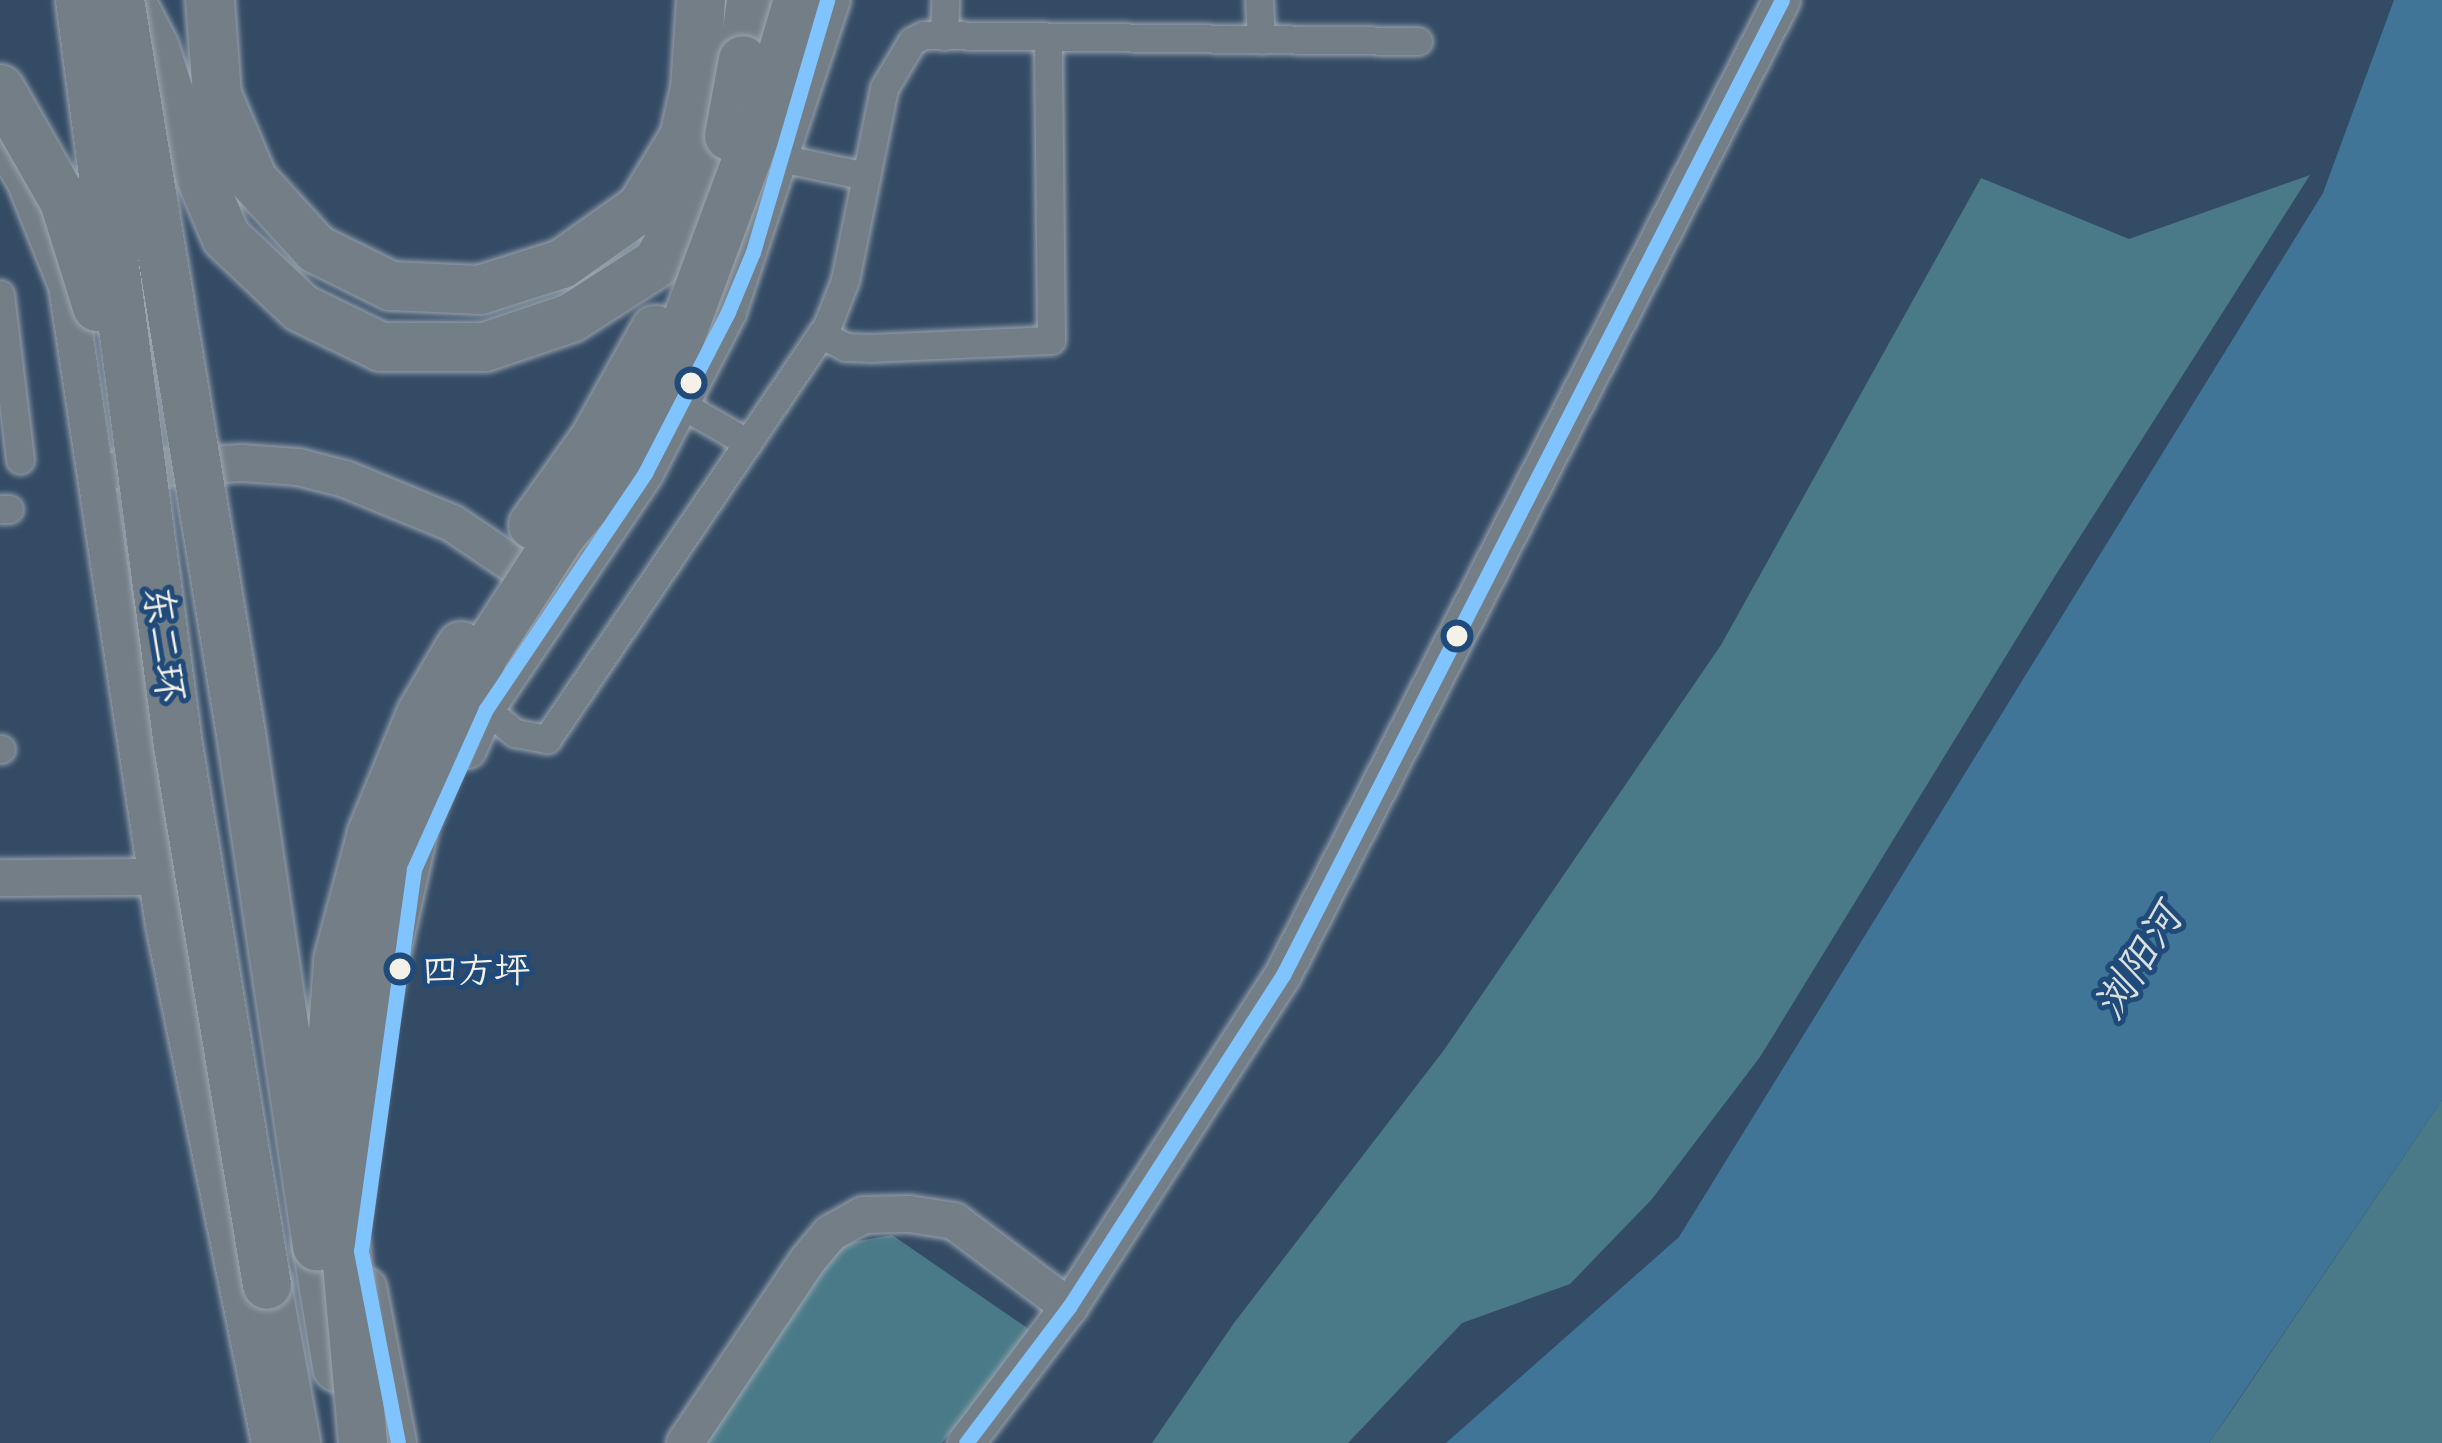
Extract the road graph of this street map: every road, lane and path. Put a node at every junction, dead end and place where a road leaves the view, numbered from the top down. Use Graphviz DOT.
graph roads {
  1 [pos="80,0"];
  2 [pos="120,0"];
  3 [pos="130,0"];
  4 [pos="211,0"];
  5 [pos="700,0"];
  6 [pos="751,0"];
  7 [pos="945,0"];
  8 [pos="1259,0"];
  9 [pos="1782,0"];
  10 [pos="821,2"];
  11 [pos="944,36"];
  12 [pos="1048,37"];
  13 [pos="1262,40"];
  14 [pos="1418,41"];
  15 [pos="0,89"];
  16 [pos="734,122"];
  17 [pos="0,140"];
  18 [pos="780,158"];
  19 [pos="866,176"];
  20 [pos="0,294"];
  21 [pos="821,334"];
  22 [pos="8,389"];
  23 [pos="682,405"];
  24 [pos="748,442"];
  25 [pos="20,460"];
  26 [pos="97,472"];
  27 [pos="561,596"];
  28 [pos="487,709"];
  29 [pos="156,877"];
  30 [pos="0,878"];
  31 [pos="317,1246"];
  32 [pos="266,1285"];
  33 [pos="1069,1306"];
  34 [pos="270,1443"];
  35 [pos="296,1443"];
  36 [pos="349,1443"];
  37 [pos="363,1443"];
  38 [pos="398,1443"];
  39 [pos="685,1443"];
  40 [pos="966,1443"];
  1 -- 32 [label="highway, 东二环, bridge"];
  2 -- 31 [label="highway, bridge"];
  3 -- 16 [label="highway"];
  4 -- 5 [label="highway"];
  6 -- 16 [label="highway, bridge"];
  7 -- 11 [label="street"];
  8 -- 13 [label="street"];
  9 -- 33 [label="street"];
  10 -- 18 [label="street"];
  10 -- 37 [label="highway, bridge"];
  11 -- 12 [label="street"];
  11 -- 19 [label="street"];
  12 -- 13 [label="street"];
  12 -- 21 [label="street"];
  13 -- 14 [label="street"];
  15 -- 32 [label="highway, bridge"];
  16 -- 31 [label="highway, bridge"];
  17 -- 26 [label="street"];
  18 -- 19 [label="street"];
  18 -- 23 [label="street"];
  19 -- 21 [label="street"];
  20 -- 22 [label="street"];
  21 -- 24 [label="street"];
  22 -- 25 [label="street"];
  23 -- 24 [label="street"];
  23 -- 27 [label="street"];
  24 -- 28 [label="street"];
  26 -- 27 [label="street"];
  26 -- 29 [label="street"];
  27 -- 28 [label="street"];
  28 -- 38 [label="street"];
  29 -- 30 [label="street"];
  29 -- 34 [label="street"];
  31 -- 36 [label="highway"];
  32 -- 35 [label="highway"];
  33 -- 39 [label="street"];
  33 -- 40 [label="street"];
}
